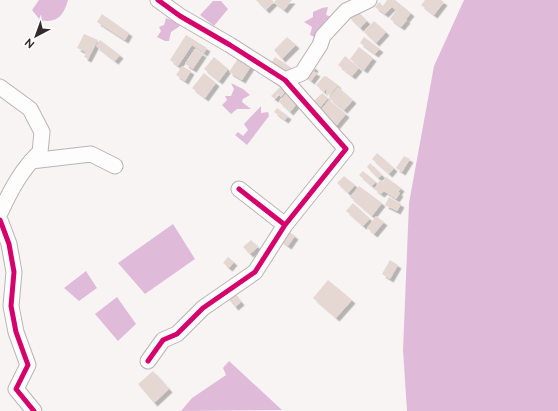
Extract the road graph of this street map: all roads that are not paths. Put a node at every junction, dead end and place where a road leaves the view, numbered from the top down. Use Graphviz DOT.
graph roads {
  1 [pos="158,0"];
  2 [pos="369,0"];
  3 [pos="285,80"];
  4 [pos="0,87"];
  5 [pos="31,160"];
  6 [pos="115,166"];
  7 [pos="239,189"];
  8 [pos="0,213"];
  9 [pos="0,220"];
  10 [pos="285,225"];
  11 [pos="148,361"];
  12 [pos="34,411"];
  1 -- 3 [label="street"];
  2 -- 3 [label="street"];
  3 -- 10 [label="street"];
  4 -- 5 [label="street"];
  5 -- 6 [label="street"];
  5 -- 8 [label="street"];
  7 -- 10 [label="street"];
  9 -- 12 [label="street"];
  10 -- 11 [label="street"];
}
